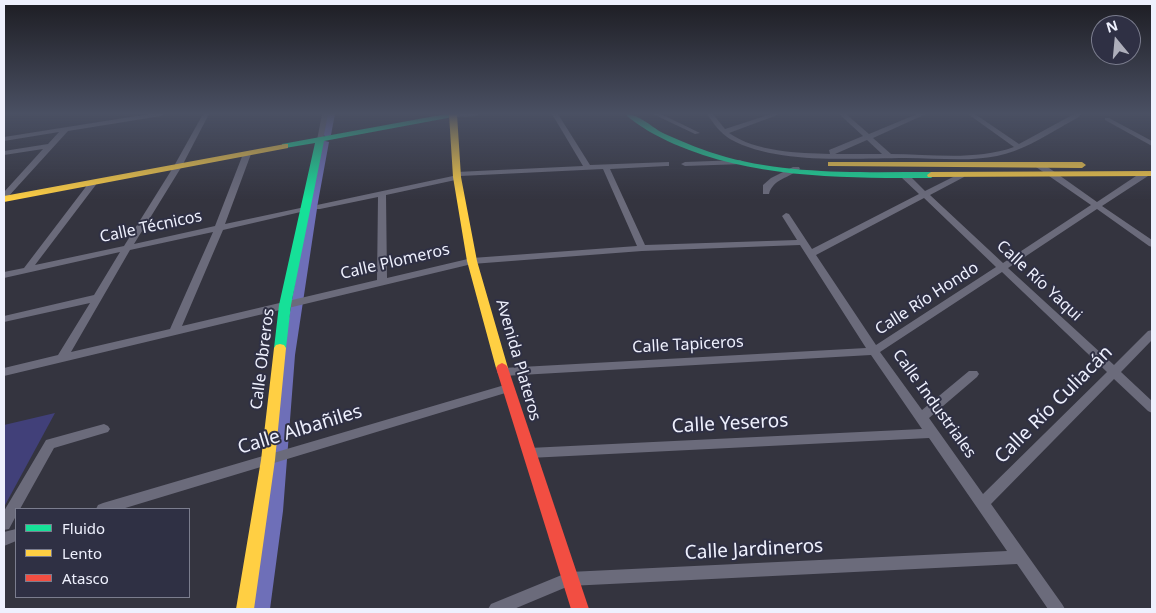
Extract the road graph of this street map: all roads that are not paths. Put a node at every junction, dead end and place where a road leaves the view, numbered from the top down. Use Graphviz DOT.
graph roads {
  1 [pos="53,143"];
  2 [pos="191,143"];
  3 [pos="307,143"];
  4 [pos="319,143"];
  5 [pos="454,143"];
  6 [pos="572,143"];
  7 [pos="679,143"];
  8 [pos="697,143"];
  9 [pos="744,143"];
  10 [pos="856,143"];
  11 [pos="873,143"];
  12 [pos="1013,143"];
  13 [pos="1024,143"];
  14 [pos="50,146"];
  15 [pos="1018,146"];
  16 [pos="4,153"];
  17 [pos="248,154"];
  18 [pos="826,155"];
  19 [pos="888,155"];
  20 [pos="941,160"];
  21 [pos="740,162"];
  22 [pos="666,164"];
  23 [pos="685,164"];
  24 [pos="1039,165"];
  25 [pos="178,166"];
  26 [pos="605,166"];
  27 [pos="587,167"];
  28 [pos="796,169"];
  29 [pos="1150,172"];
  30 [pos="456,175"];
  31 [pos="904,175"];
  32 [pos="961,175"];
  33 [pos="1054,175"];
  34 [pos="94,182"];
  35 [pos="766,192"];
  36 [pos="382,193"];
  37 [pos="926,194"];
  38 [pos="4,198"];
  39 [pos="1097,205"];
  40 [pos="320,207"];
  41 [pos="305,209"];
  42 [pos="786,216"];
  43 [pos="219,228"];
  44 [pos="802,242"];
  45 [pos="1152,244"];
  46 [pos="127,248"];
  47 [pos="642,248"];
  48 [pos="810,254"];
  49 [pos="472,261"];
  50 [pos="1003,268"];
  51 [pos="27,270"];
  52 [pos="4,275"];
  53 [pos="382,282"];
  54 [pos="97,298"];
  55 [pos="288,304"];
  56 [pos="4,319"];
  57 [pos="174,332"];
  58 [pos="1152,334"];
  59 [pos="874,351"];
  60 [pos="62,358"];
  61 [pos="4,372"];
  62 [pos="503,372"];
  63 [pos="1114,372"];
  64 [pos="973,374"];
  65 [pos="508,388"];
  66 [pos="1152,408"];
  67 [pos="921,418"];
  68 [pos="104,429"];
  69 [pos="932,433"];
  70 [pos="529,453"];
  71 [pos="271,459"];
  72 [pos="983,503"];
  73 [pos="105,508"];
  74 [pos="4,524"];
  75 [pos="1021,557"];
  76 [pos="569,579"];
  77 [pos="245,609"];
  78 [pos="496,609"];
  79 [pos="580,609"];
  80 [pos="1057,609"];
  1 -- 14 [label="street"];
  2 -- 25 [label="street"];
  3 -- 17 [label="street"];
  4 -- 41 [label="street, Calle Obreros"];
  5 -- 30 [label="street, Avenida Plateros"];
  6 -- 27 [label="street"];
  7 -- 21 [label="street"];
  8 -- 20 [label="street"];
  9 -- 18 [label="street"];
  10 -- 18 [label="street"];
  11 -- 19 [label="street"];
  12 -- 15 [label="street"];
  13 -- 15 [label="street"];
  14 -- 16 [label="street"];
  14 -- 38 [label="street"];
  15 -- 20 [label="street"];
  17 -- 25 [label="street"];
  17 -- 43 [label="street"];
  18 -- 19 [label="street"];
  19 -- 20 [label="street"];
  20 -- 24 [label="street"];
  21 -- 23 [label="street"];
  21 -- 28 [label="street"];
  22 -- 26 [label="street"];
  24 -- 29 [label="street"];
  24 -- 33 [label="street"];
  25 -- 34 [label="street"];
  25 -- 46 [label="street"];
  26 -- 27 [label="street"];
  26 -- 47 [label="street"];
  27 -- 30 [label="street"];
  28 -- 31 [label="street"];
  28 -- 35 [label="street"];
  29 -- 33 [label="street"];
  29 -- 39 [label="street, Calle Río Hondo"];
  30 -- 36 [label="street"];
  30 -- 49 [label="street, Avenida Plateros"];
  31 -- 32 [label="street"];
  31 -- 37 [label="street, Calle Río Yaqui"];
  32 -- 33 [label="street"];
  32 -- 37 [label="street"];
  33 -- 39 [label="street"];
  34 -- 38 [label="street"];
  34 -- 51 [label="street"];
  36 -- 40 [label="street"];
  36 -- 53 [label="street"];
  37 -- 48 [label="street"];
  37 -- 50 [label="street, Calle Río Yaqui"];
  39 -- 45 [label="street"];
  39 -- 50 [label="street, Calle Río Hondo"];
  41 -- 43 [label="street, Calle Técnicos"];
  41 -- 55 [label="street, Calle Obreros"];
  42 -- 44 [label="street, Calle Industriales"];
  43 -- 46 [label="street, Calle Técnicos"];
  43 -- 57 [label="street"];
  44 -- 47 [label="street, Calle Plomeros"];
  44 -- 48 [label="street, Calle Industriales"];
  46 -- 51 [label="street, Calle Técnicos"];
  46 -- 54 [label="street"];
  47 -- 49 [label="street, Calle Plomeros"];
  48 -- 59 [label="street, Calle Industriales"];
  49 -- 53 [label="street, Calle Plomeros"];
  49 -- 62 [label="street, Avenida Plateros"];
  50 -- 59 [label="street, Calle Río Hondo"];
  50 -- 63 [label="street, Calle Río Yaqui"];
  51 -- 52 [label="street, Calle Técnicos"];
  53 -- 55 [label="street, Calle Plomeros"];
  54 -- 56 [label="street"];
  54 -- 60 [label="street"];
  55 -- 57 [label="street, Calle Plomeros"];
  55 -- 71 [label="street, Calle Obreros"];
  57 -- 60 [label="street, Calle Plomeros"];
  58 -- 63 [label="street, Calle Río Culiacán"];
  59 -- 62 [label="street, Calle Tapiceros"];
  59 -- 67 [label="street, Calle Industriales"];
  60 -- 61 [label="street, Calle Plomeros"];
  62 -- 65 [label="street, Avenida Plateros"];
  63 -- 66 [label="street, Calle Río Yaqui"];
  63 -- 72 [label="street, Calle Río Culiacán"];
  64 -- 67 [label="street"];
  65 -- 70 [label="street, Avenida Plateros"];
  65 -- 71 [label="street, Calle Albañiles"];
  67 -- 69 [label="street, Calle Industriales"];
  68 -- 74 [label="street"];
  69 -- 70 [label="street, Calle Yeseros"];
  69 -- 72 [label="street, Calle Industriales"];
  70 -- 76 [label="street, Avenida Plateros"];
  71 -- 73 [label="street, Calle Albañiles"];
  71 -- 77 [label="street, Calle Obreros"];
  72 -- 75 [label="street, Calle Industriales"];
  75 -- 76 [label="street, Calle Jardineros"];
  75 -- 80 [label="street, Calle Industriales"];
  76 -- 78 [label="street, Calle Jardineros"];
  76 -- 79 [label="street, Avenida Plateros"];
}
